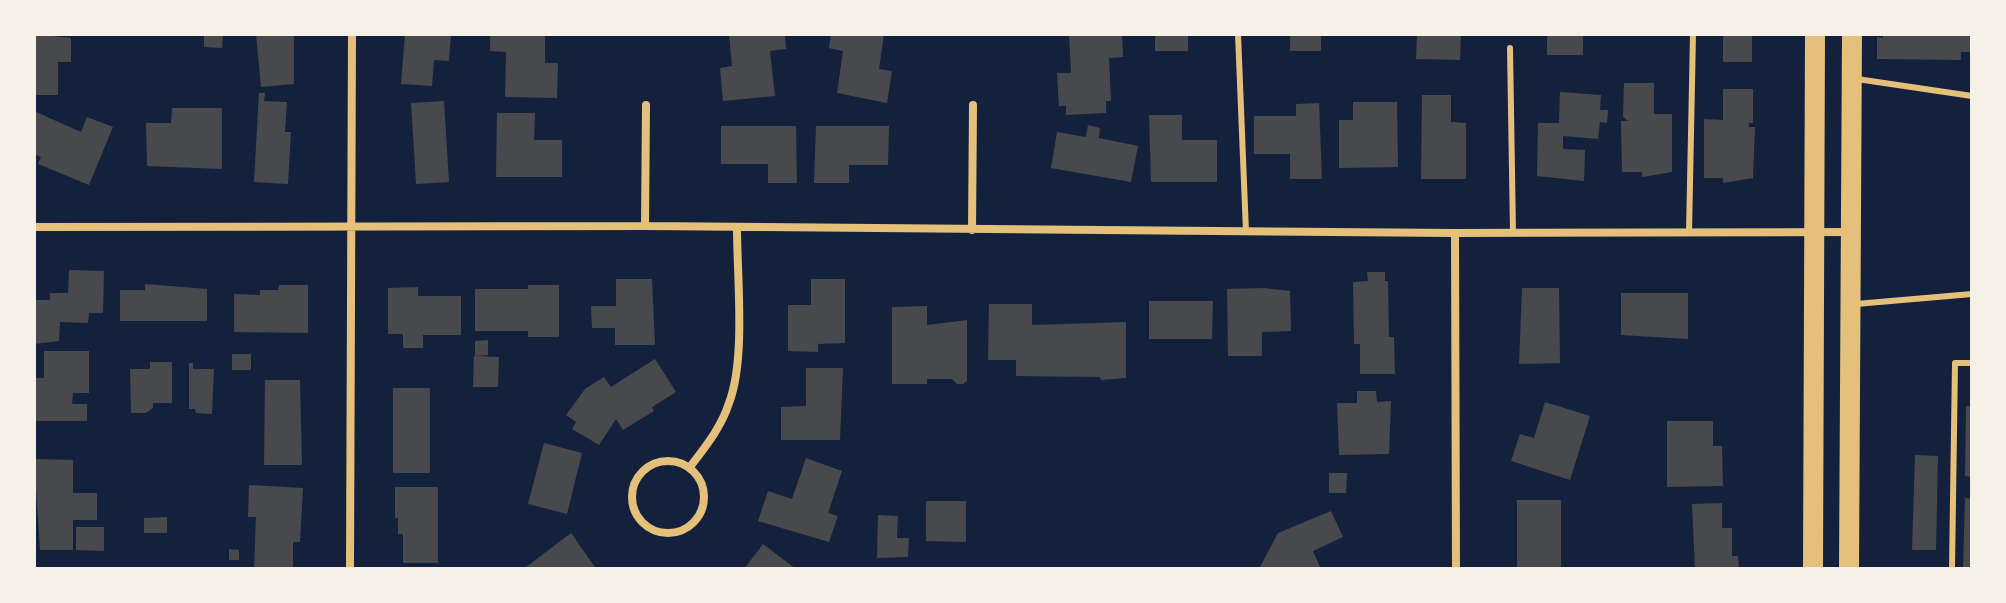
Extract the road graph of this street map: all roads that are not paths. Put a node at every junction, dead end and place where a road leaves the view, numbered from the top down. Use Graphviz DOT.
graph roads {
  1 [pos="352,34"];
  2 [pos="1238,34"];
  3 [pos="1693,34"];
  4 [pos="1815,34"];
  5 [pos="1852,34"];
  6 [pos="1510,48"];
  7 [pos="1852,78"];
  8 [pos="1972,96"];
  9 [pos="646,105"];
  10 [pos="973,105"];
  11 [pos="645,226"];
  12 [pos="34,227"];
  13 [pos="351,228"];
  14 [pos="737,228"];
  15 [pos="972,230"];
  16 [pos="1246,232"];
  17 [pos="1850,232"];
  18 [pos="1455,233"];
  19 [pos="1513,233"];
  20 [pos="1689,233"];
  21 [pos="1814,235"];
  22 [pos="1972,294"];
  23 [pos="1849,305"];
  24 [pos="1972,363"];
  25 [pos="690,467"];
  26 [pos="350,569"];
  27 [pos="1456,569"];
  28 [pos="1813,569"];
  29 [pos="1849,569"];
  30 [pos="1952,569"];
  1 -- 13 [label="street"];
  2 -- 16 [label="lane"];
  3 -- 20 [label="lane"];
  4 -- 21 [label="main road"];
  5 -- 7 [label="main road"];
  6 -- 19 [label="lane"];
  7 -- 8 [label="lane"];
  7 -- 17 [label="main road"];
  9 -- 11 [label="street"];
  10 -- 15 [label="street"];
  11 -- 13 [label="street"];
  11 -- 14 [label="street"];
  12 -- 13 [label="street"];
  13 -- 26 [label="street"];
  14 -- 15 [label="street"];
  14 -- 25 [label="street"];
  15 -- 16 [label="street"];
  16 -- 18 [label="street"];
  17 -- 21 [label="street"];
  17 -- 23 [label="main road"];
  18 -- 19 [label="street"];
  18 -- 27 [label="street"];
  19 -- 20 [label="street"];
  20 -- 21 [label="street"];
  21 -- 28 [label="main road"];
  22 -- 23 [label="lane"];
  23 -- 29 [label="main road"];
  24 -- 30 [label="lane"];
  25 -- 25 [label="street"];
}
